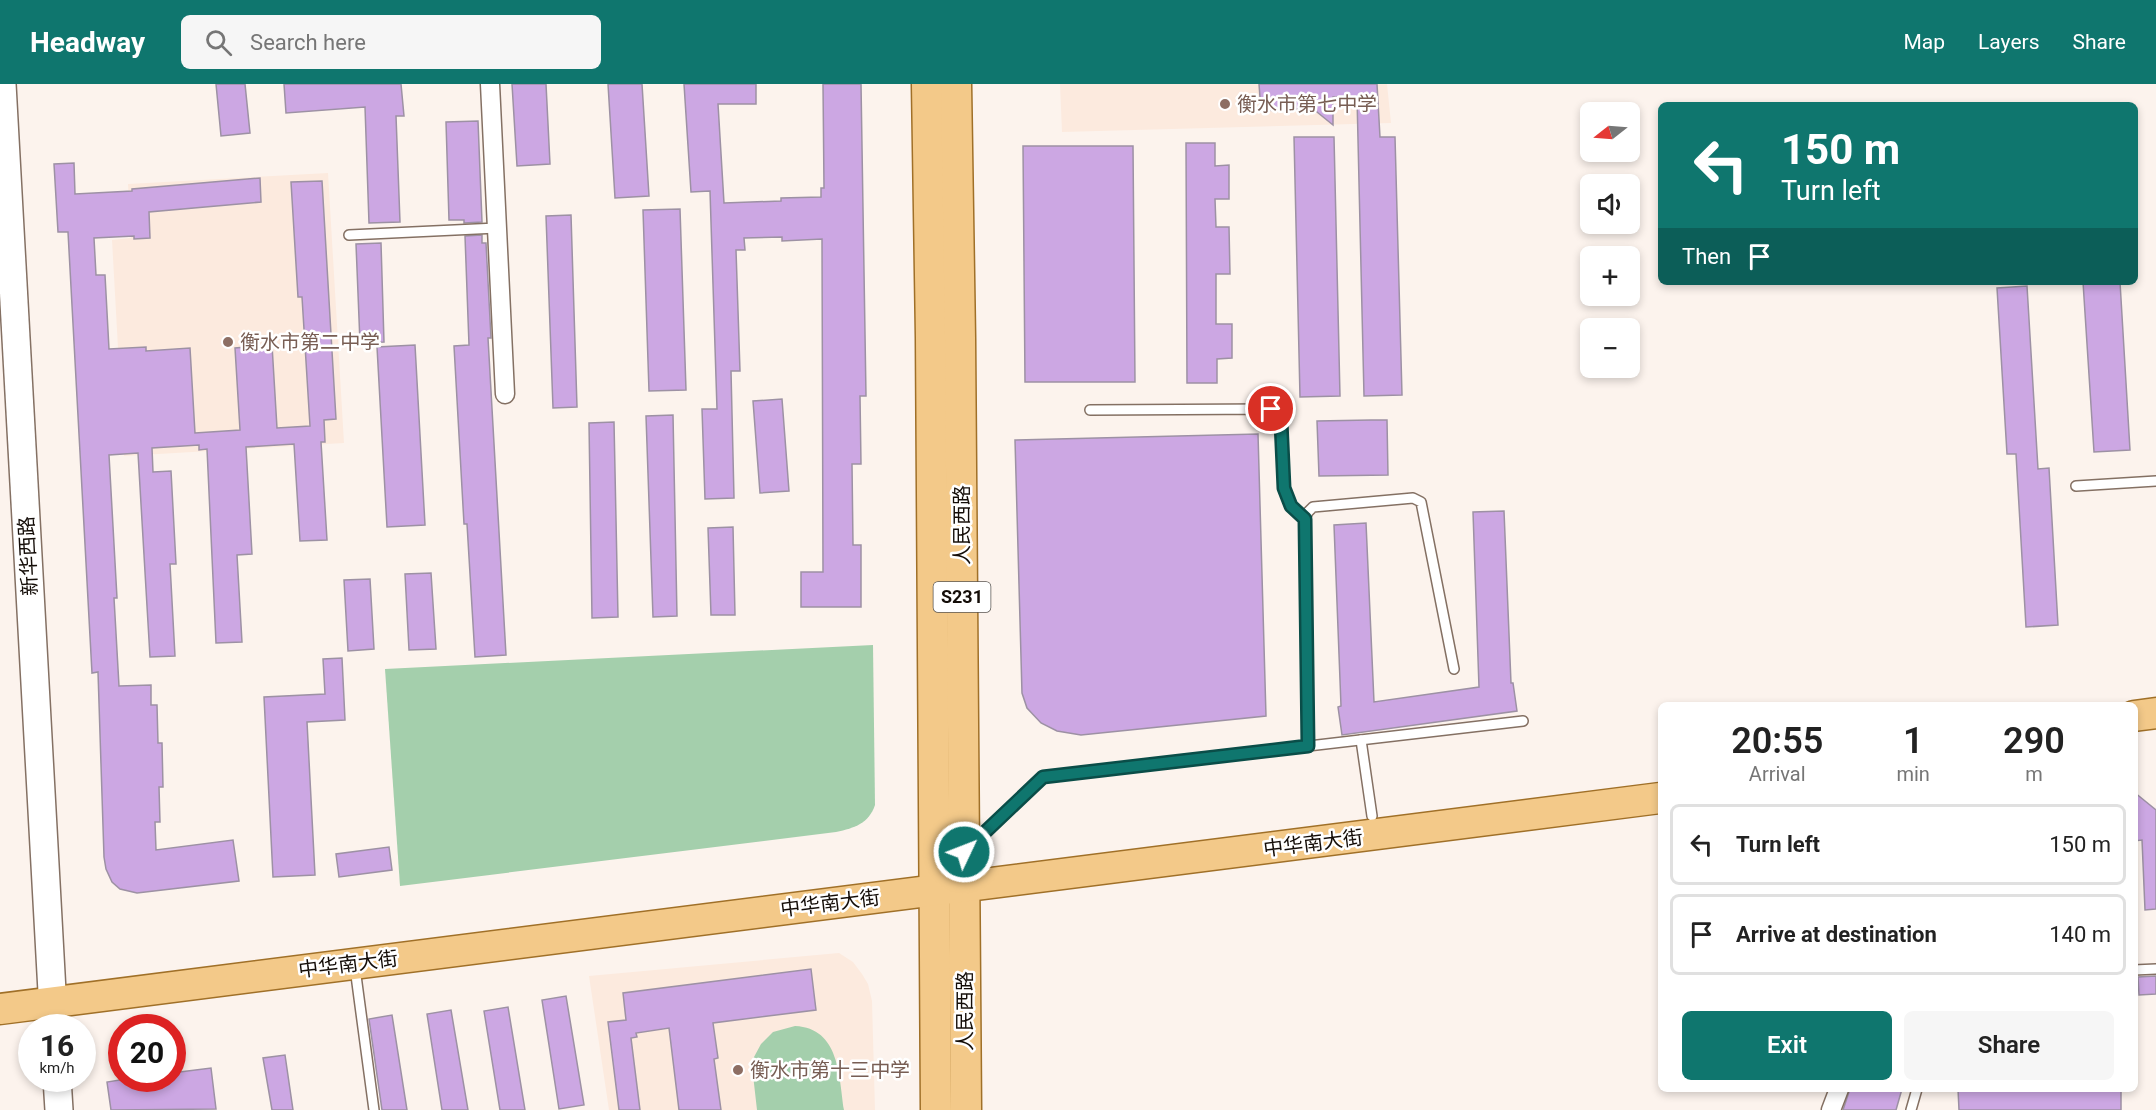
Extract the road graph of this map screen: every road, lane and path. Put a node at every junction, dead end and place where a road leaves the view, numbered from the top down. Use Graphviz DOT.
graph roads {
  1 [pos="2,84"];
  2 [pos="490,84"];
  3 [pos="927,84"];
  4 [pos="956,84"];
  5 [pos="497,228"];
  6 [pos="349,235"];
  7 [pos="505,394"];
  8 [pos="1090,410"];
  9 [pos="2156,481"];
  10 [pos="2076,486"];
  11 [pos="1305,519"];
  12 [pos="1454,669"];
  13 [pos="2156,713"];
  14 [pos="2138,715"];
  15 [pos="1523,722"];
  16 [pos="2156,732"];
  17 [pos="2138,734"];
  18 [pos="1361,740"];
  19 [pos="1308,746"];
  20 [pos="1658,779"];
  21 [pos="1658,798"];
  22 [pos="1372,816"];
  23 [pos="964,869"];
  24 [pos="935,881"];
  25 [pos="354,963"];
  26 [pos="2156,969"];
  27 [pos="2138,970"];
  28 [pos="0,989"];
  29 [pos="53,1004"];
  30 [pos="0,1009"];
  31 [pos="58,1092"];
  32 [pos="1838,1092"];
  33 [pos="1916,1092"];
  34 [pos="59,1110"];
  35 [pos="374,1110"];
  36 [pos="936,1110"];
  37 [pos="966,1110"];
  38 [pos="1831,1110"];
  39 [pos="1911,1110"];
  1 -- 29 [label="street, 新华西路"];
  2 -- 5 [label="street"];
  3 -- 24 [label="main road, 人民西路 / S231"];
  4 -- 23 [label="main road, 人民西路 / S231"];
  5 -- 6 [label="lane"];
  5 -- 7 [label="street"];
  8 -- 11 [label="lane"];
  9 -- 10 [label="lane"];
  11 -- 12 [label="lane"];
  11 -- 19 [label="lane"];
  13 -- 14 [label="main road"];
  15 -- 18 [label="lane"];
  16 -- 17 [label="main road"];
  18 -- 19 [label="lane"];
  18 -- 22 [label="lane"];
  19 -- 23 [label="lane"];
  20 -- 22 [label="main road, 中华南大街"];
  21 -- 23 [label="main road, 中华南大街"];
  22 -- 23 [label="main road, 中华南大街"];
  23 -- 24 [label="main road, 中华南大街"];
  23 -- 37 [label="main road, 人民西路 / S231"];
  24 -- 25 [label="main road, 中华南大街"];
  24 -- 29 [label="main road, 中华南大街"];
  24 -- 36 [label="main road, 人民西路 / S231"];
  25 -- 29 [label="main road, 中华南大街"];
  25 -- 35 [label="lane"];
  26 -- 27 [label="lane"];
  28 -- 29 [label="main road, 中华南大街"];
  29 -- 30 [label="main road, 中华南大街"];
  31 -- 34 [label="street"];
  32 -- 38 [label="street"];
  33 -- 39 [label="lane"];
}
